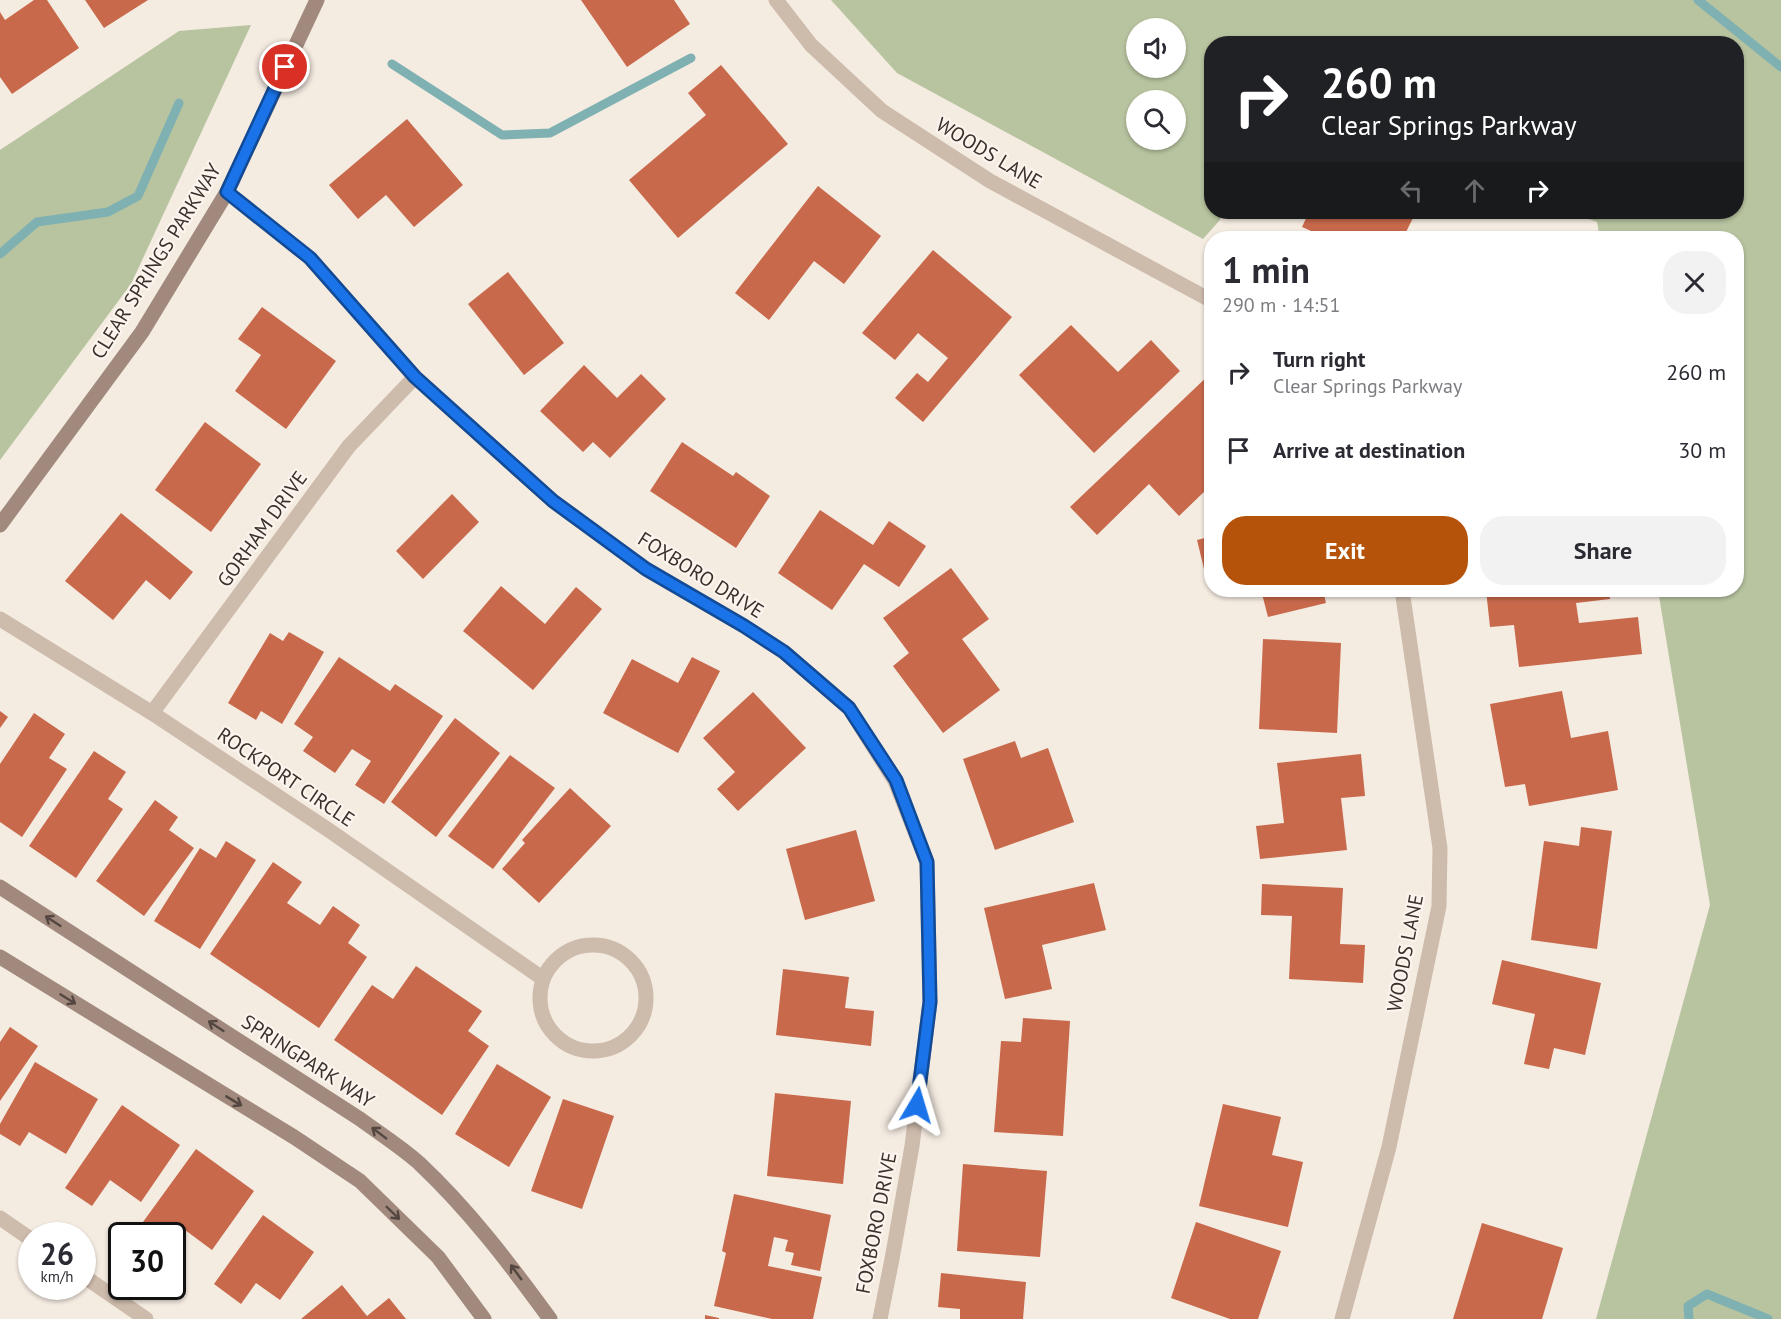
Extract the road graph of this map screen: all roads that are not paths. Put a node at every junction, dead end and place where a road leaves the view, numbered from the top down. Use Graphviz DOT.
graph roads {
  1 [pos="316,0"];
  2 [pos="776,0"];
  3 [pos="227,192"];
  4 [pos="1204,297"];
  5 [pos="415,377"];
  6 [pos="0,525"];
  7 [pos="1403,597"];
  8 [pos="0,620"];
  9 [pos="152,713"];
  10 [pos="0,887"];
  11 [pos="0,957"];
  12 [pos="543,978"];
  13 [pos="0,1218"];
  14 [pos="18,1230"];
  15 [pos="96,1285"];
  16 [pos="146,1319"];
  17 [pos="484,1319"];
  18 [pos="550,1319"];
  19 [pos="880,1319"];
  20 [pos="1342,1319"];
  1 -- 3 [label="street, CLEAR SPRINGS PARKWAY"];
  2 -- 4 [label="street, WOODS LANE"];
  3 -- 5 [label="street, FOXBORO DRIVE"];
  3 -- 6 [label="street, CLEAR SPRINGS PARKWAY"];
  5 -- 9 [label="street, GORHAM DRIVE"];
  5 -- 19 [label="street, FOXBORO DRIVE"];
  7 -- 20 [label="street, WOODS LANE"];
  8 -- 9 [label="street, ROCKPORT CIRCLE"];
  9 -- 12 [label="street, ROCKPORT CIRCLE"];
  18 -- 10 [label="street, SPRINGPARK WAY, one-way"];
  11 -- 17 [label="street, one-way"];
  12 -- 12 [label="street"];
  13 -- 14 [label="street"];
  15 -- 16 [label="street"];
}
